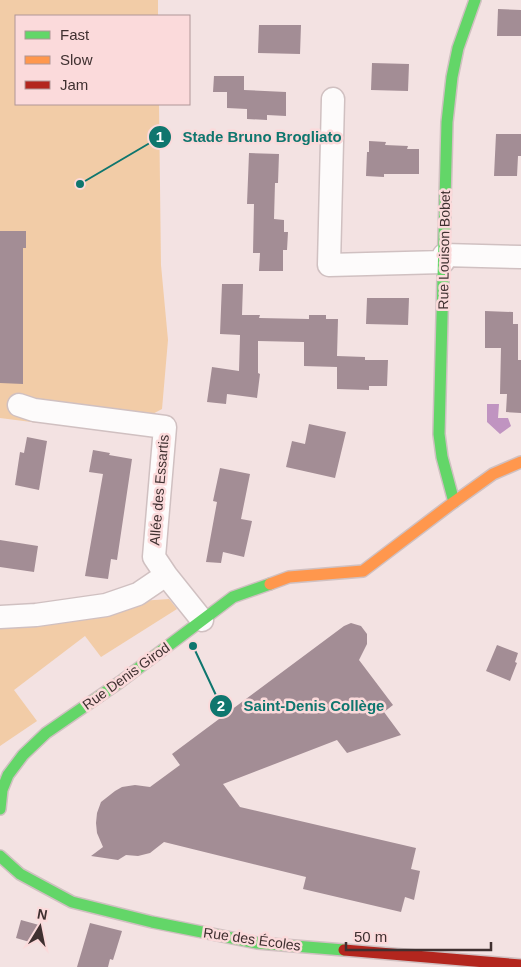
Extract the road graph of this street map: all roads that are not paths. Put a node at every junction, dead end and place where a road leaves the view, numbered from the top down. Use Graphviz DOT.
graph roads {
  1 [pos="475,0"];
  2 [pos="333,99"];
  3 [pos="521,257"];
  4 [pos="443,258"];
  5 [pos="19,405"];
  6 [pos="521,462"];
  7 [pos="454,502"];
  8 [pos="166,575"];
  9 [pos="0,616"];
  10 [pos="202,620"];
  11 [pos="0,809"];
  12 [pos="0,856"];
  13 [pos="331,958"];
  14 [pos="521,965"];
  1 -- 4 [label="street, Rue Louison Bobet"];
  2 -- 4 [label="street"];
  3 -- 4 [label="street"];
  4 -- 7 [label="street, Rue Louison Bobet"];
  5 -- 8 [label="street, Allée des Essartis"];
  6 -- 7 [label="street, Rue Denis Girod"];
  7 -- 10 [label="street, Rue Denis Girod"];
  8 -- 9 [label="street"];
  8 -- 10 [label="street"];
  10 -- 11 [label="street, Rue Denis Girod"];
  12 -- 13 [label="street, Rue des Écoles"];
  13 -- 14 [label="street, Rue des Écoles"];
}
